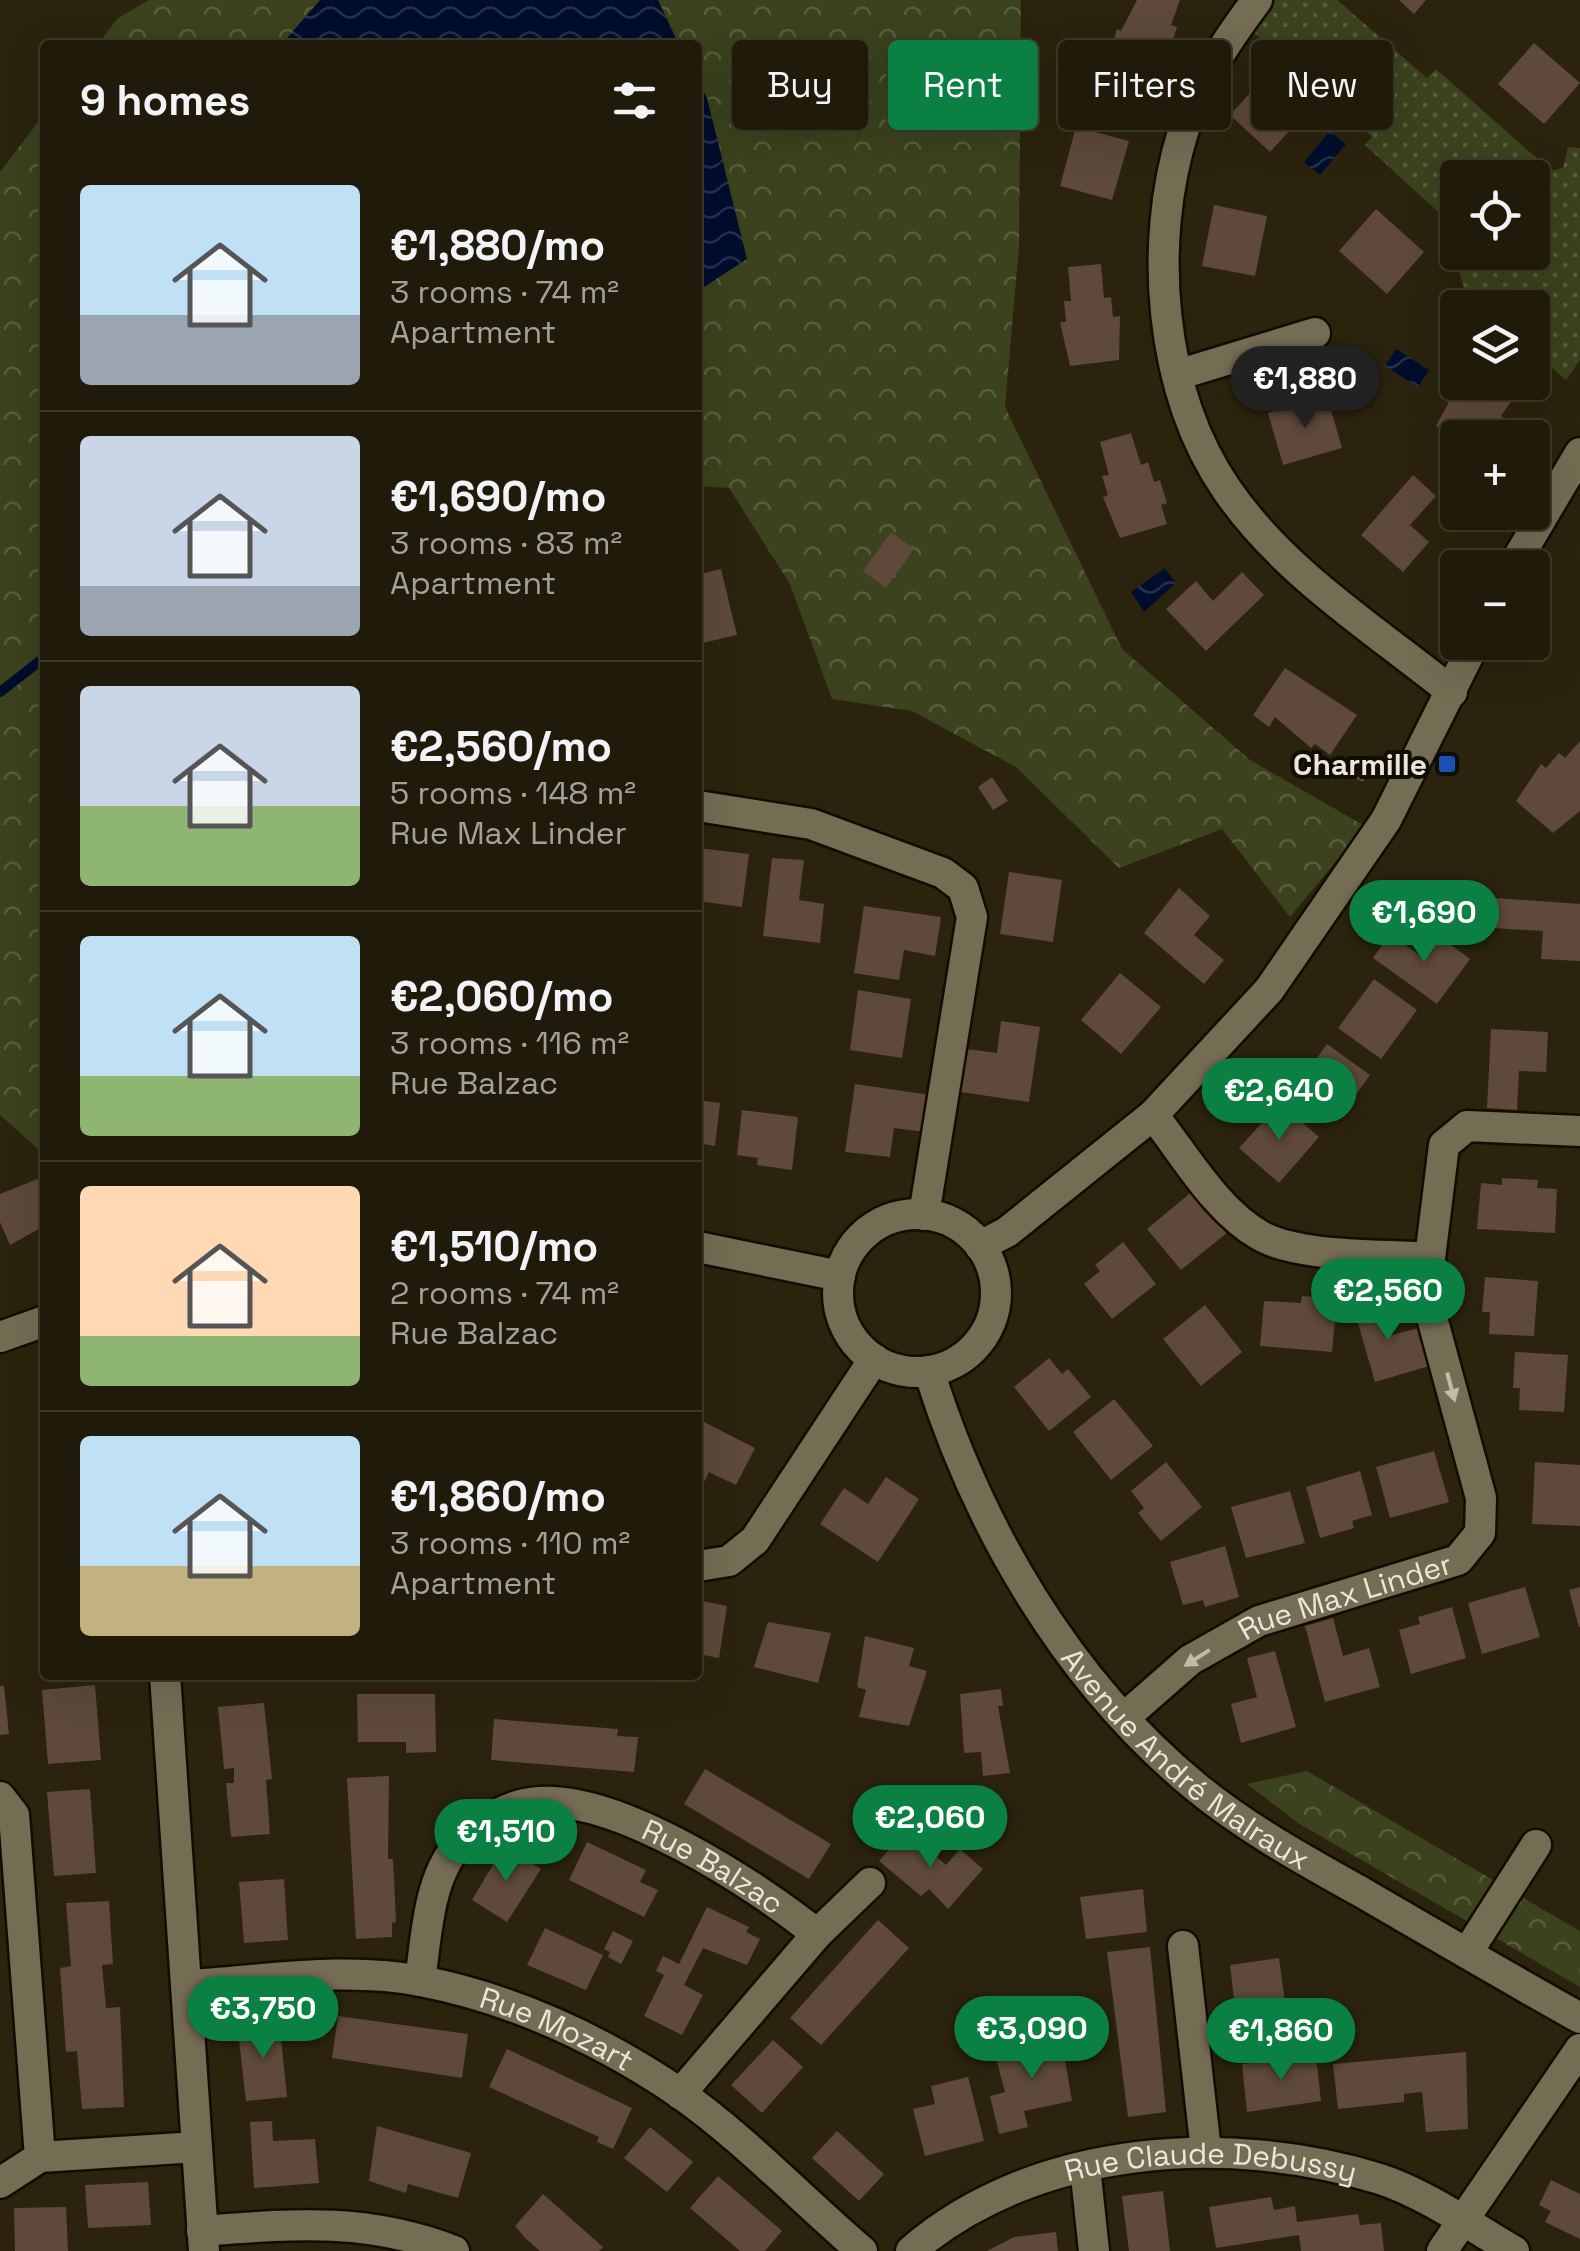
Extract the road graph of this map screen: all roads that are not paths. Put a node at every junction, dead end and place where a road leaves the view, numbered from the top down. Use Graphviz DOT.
graph roads {
  1 [pos="1257,0"];
  2 [pos="1314,333"];
  3 [pos="1177,375"];
  4 [pos="1580,453"];
  5 [pos="1523,550"];
  6 [pos="1467,660"];
  7 [pos="1452,692"];
  8 [pos="702,807"];
  9 [pos="1153,1115"];
  10 [pos="1580,1131"];
  11 [pos="924,1214"];
  12 [pos="980,1246"];
  13 [pos="702,1248"];
  14 [pos="1430,1258"];
  15 [pos="840,1276"];
  16 [pos="40,1323"];
  17 [pos="0,1336"];
  18 [pos="874,1359"];
  19 [pos="928,1370"];
  20 [pos="702,1565"];
  21 [pos="165,1680"];
  22 [pos="1125,1717"];
  23 [pos="0,1797"];
  24 [pos="1536,1844"];
  25 [pos="870,1884"];
  26 [pos="817,1934"];
  27 [pos="1183,1946"];
  28 [pos="1467,1954"];
  29 [pos="420,1980"];
  30 [pos="186,1985"];
  31 [pos="1580,2018"];
  32 [pos="1580,2049"];
  33 [pos="680,2094"];
  34 [pos="197,2146"];
  35 [pos="1206,2151"];
  36 [pos="40,2157"];
  37 [pos="1084,2167"];
  38 [pos="0,2183"];
  39 [pos="1462,2221"];
  40 [pos="203,2241"];
  41 [pos="454,2251"];
  42 [pos="862,2251"];
  43 [pos="911,2251"];
  44 [pos="1094,2251"];
  45 [pos="1442,2251"];
  46 [pos="1514,2251"];
  1 -- 3 [label="street"];
  2 -- 3 [label="street"];
  3 -- 7 [label="street"];
  4 -- 5 [label="street"];
  6 -- 7 [label="street"];
  7 -- 9 [label="street"];
  8 -- 11 [label="street"];
  9 -- 12 [label="street"];
  9 -- 14 [label="street"];
  10 -- 14 [label="street, Rue Max Linder"];
  11 -- 12 [label="street"];
  11 -- 15 [label="street"];
  12 -- 19 [label="street"];
  13 -- 15 [label="street"];
  14 -- 22 [label="street, Rue Max Linder, one-way"];
  15 -- 18 [label="street"];
  16 -- 17 [label="street"];
  18 -- 19 [label="street"];
  18 -- 20 [label="street"];
  19 -- 22 [label="street, Avenue André Malraux"];
  21 -- 30 [label="street"];
  22 -- 28 [label="street, Avenue André Malraux"];
  23 -- 36 [label="street"];
  24 -- 28 [label="street"];
  25 -- 26 [label="street, Rue Balzac"];
  26 -- 29 [label="street, Rue Balzac"];
  26 -- 33 [label="street, Rue Balzac"];
  27 -- 35 [label="street"];
  28 -- 31 [label="street, Avenue André Malraux"];
  29 -- 30 [label="street, Rue Mozart"];
  29 -- 33 [label="street, Rue Mozart"];
  30 -- 34 [label="street"];
  32 -- 39 [label="street"];
  33 -- 42 [label="street, Rue Mozart"];
  34 -- 36 [label="street"];
  34 -- 40 [label="street"];
  35 -- 37 [label="street, Rue Claude Debussy"];
  35 -- 39 [label="street, Rue Claude Debussy"];
  36 -- 38 [label="street"];
  37 -- 43 [label="street, Rue Claude Debussy"];
  37 -- 44 [label="street"];
  39 -- 45 [label="street"];
  39 -- 46 [label="street, Rue Claude Debussy"];
  40 -- 41 [label="street"];
}
